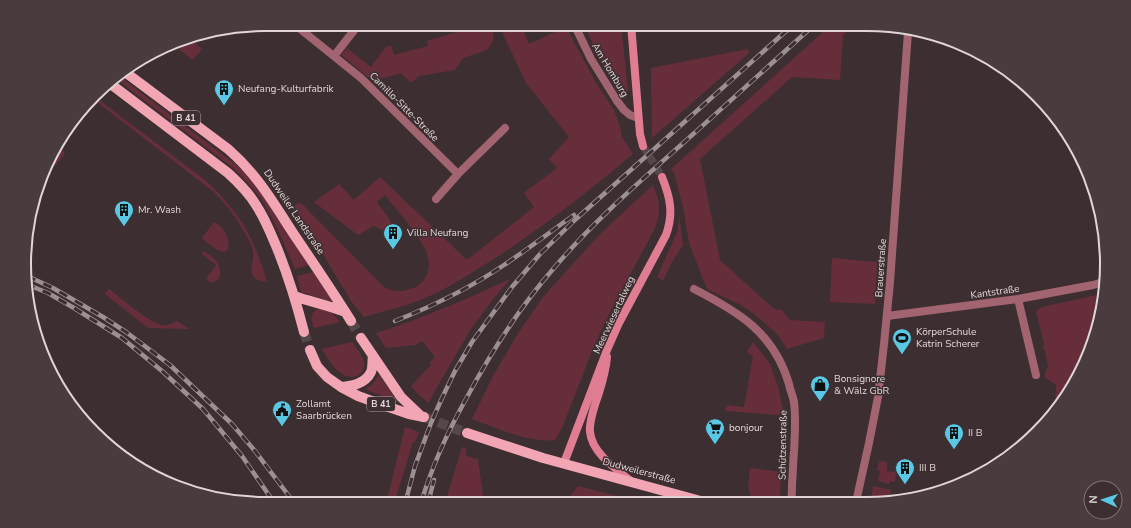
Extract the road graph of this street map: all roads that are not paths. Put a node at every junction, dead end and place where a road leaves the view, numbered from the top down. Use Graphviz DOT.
graph roads {
  1 [pos="303,31"];
  2 [pos="354,31"];
  3 [pos="577,31"];
  4 [pos="632,31"];
  5 [pos="908,34"];
  6 [pos="334,56"];
  7 [pos="128,75"];
  8 [pos="113,86"];
  9 [pos="638,118"];
  10 [pos="505,128"];
  11 [pos="643,146"];
  12 [pos="458,174"];
  13 [pos="662,177"];
  14 [pos="436,198"];
  15 [pos="1099,283"];
  16 [pos="694,289"];
  17 [pos="294,296"];
  18 [pos="1018,300"];
  19 [pos="887,316"];
  20 [pos="304,332"];
  21 [pos="361,338"];
  22 [pos="310,350"];
  23 [pos="608,350"];
  24 [pos="373,356"];
  25 [pos="1036,375"];
  26 [pos="341,387"];
  27 [pos="467,433"];
  28 [pos="564,463"];
  29 [pos="631,481"];
  30 [pos="690,497"];
  31 [pos="791,497"];
  32 [pos="857,497"];
  1 -- 6 [label="street, Camillo-Sitte-Straße"];
  2 -- 6 [label="street"];
  3 -- 9 [label="street, Am Homburg"];
  4 -- 9 [label="main road"];
  5 -- 19 [label="street, Brauerstraße"];
  6 -- 12 [label="street, Camillo-Sitte-Straße"];
  7 -- 17 [label="main road, Dudweiler Landstraße / B 41"];
  8 -- 17 [label="main road, B 41"];
  9 -- 11 [label="main road"];
  10 -- 12 [label="street"];
  12 -- 14 [label="street"];
  13 -- 23 [label="main road, Meerwiesertalweg"];
  15 -- 18 [label="street, Kantstraße"];
  16 -- 31 [label="street, Schützenstraße"];
  17 -- 20 [label="main road, B 41"];
  18 -- 19 [label="street, Kantstraße"];
  18 -- 25 [label="street"];
  19 -- 32 [label="street, Brauerstraße"];
  21 -- 24 [label="main road, B 41"];
  22 -- 26 [label="main road, B 41"];
  23 -- 28 [label="main road, Meerwiesertalweg"];
  23 -- 29 [label="main road"];
  24 -- 26 [label="main road"];
  24 -- 26 [label="main road, B 41"];
  27 -- 28 [label="main road"];
  28 -- 29 [label="main road, Dudweilerstraße"];
  29 -- 30 [label="main road, Dudweilerstraße"];
}
